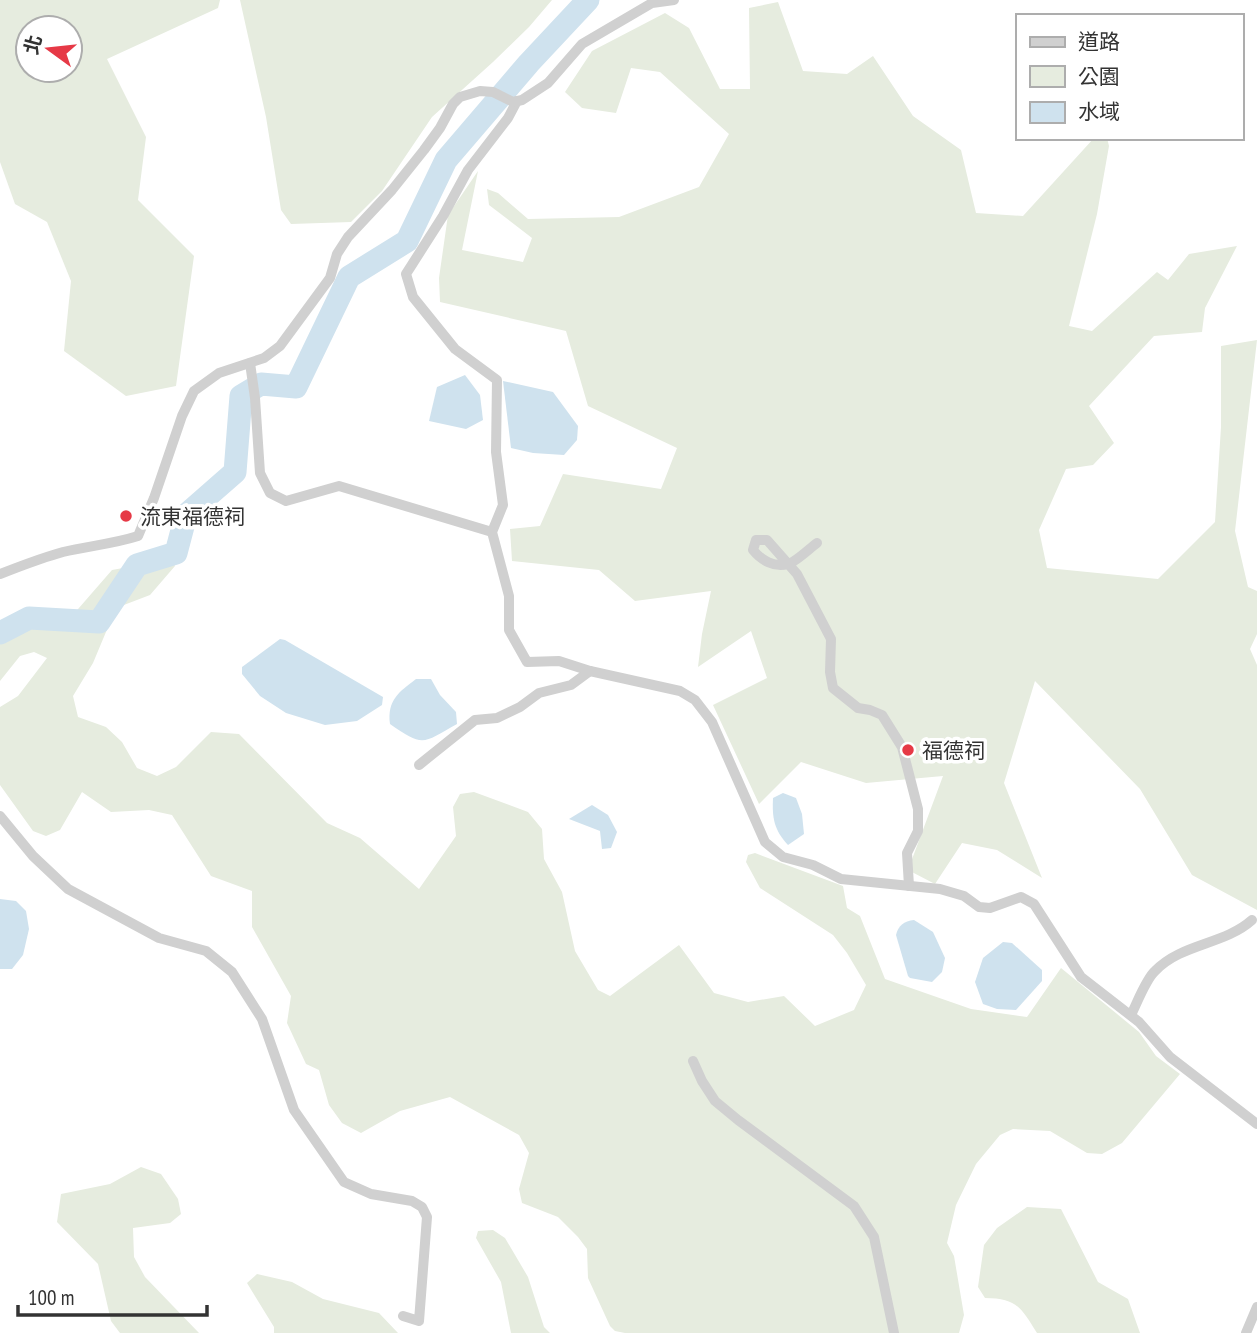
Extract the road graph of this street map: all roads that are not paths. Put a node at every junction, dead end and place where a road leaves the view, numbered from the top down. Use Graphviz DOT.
graph roads {
  1 [pos="674,0"];
  2 [pos="515,101"];
  3 [pos="250,363"];
  4 [pos="492,532"];
  5 [pos="817,543"];
  6 [pos="0,574"];
  7 [pos="590,671"];
  8 [pos="419,765"];
  9 [pos="0,816"];
  10 [pos="909,886"];
  11 [pos="1252,920"];
  12 [pos="1131,1015"];
  13 [pos="693,1061"];
  14 [pos="1257,1124"];
  15 [pos="1257,1307"];
  16 [pos="403,1316"];
  17 [pos="894,1333"];
  18 [pos="1246,1333"];
  1 -- 2 [label="street"];
  2 -- 3 [label="street"];
  2 -- 4 [label="street"];
  3 -- 4 [label="street"];
  3 -- 6 [label="street"];
  4 -- 7 [label="street"];
  5 -- 10 [label="street"];
  7 -- 8 [label="street"];
  7 -- 10 [label="street"];
  9 -- 16 [label="street"];
  10 -- 12 [label="street"];
  11 -- 12 [label="street"];
  12 -- 14 [label="street"];
  13 -- 17 [label="street"];
  15 -- 18 [label="street"];
}
